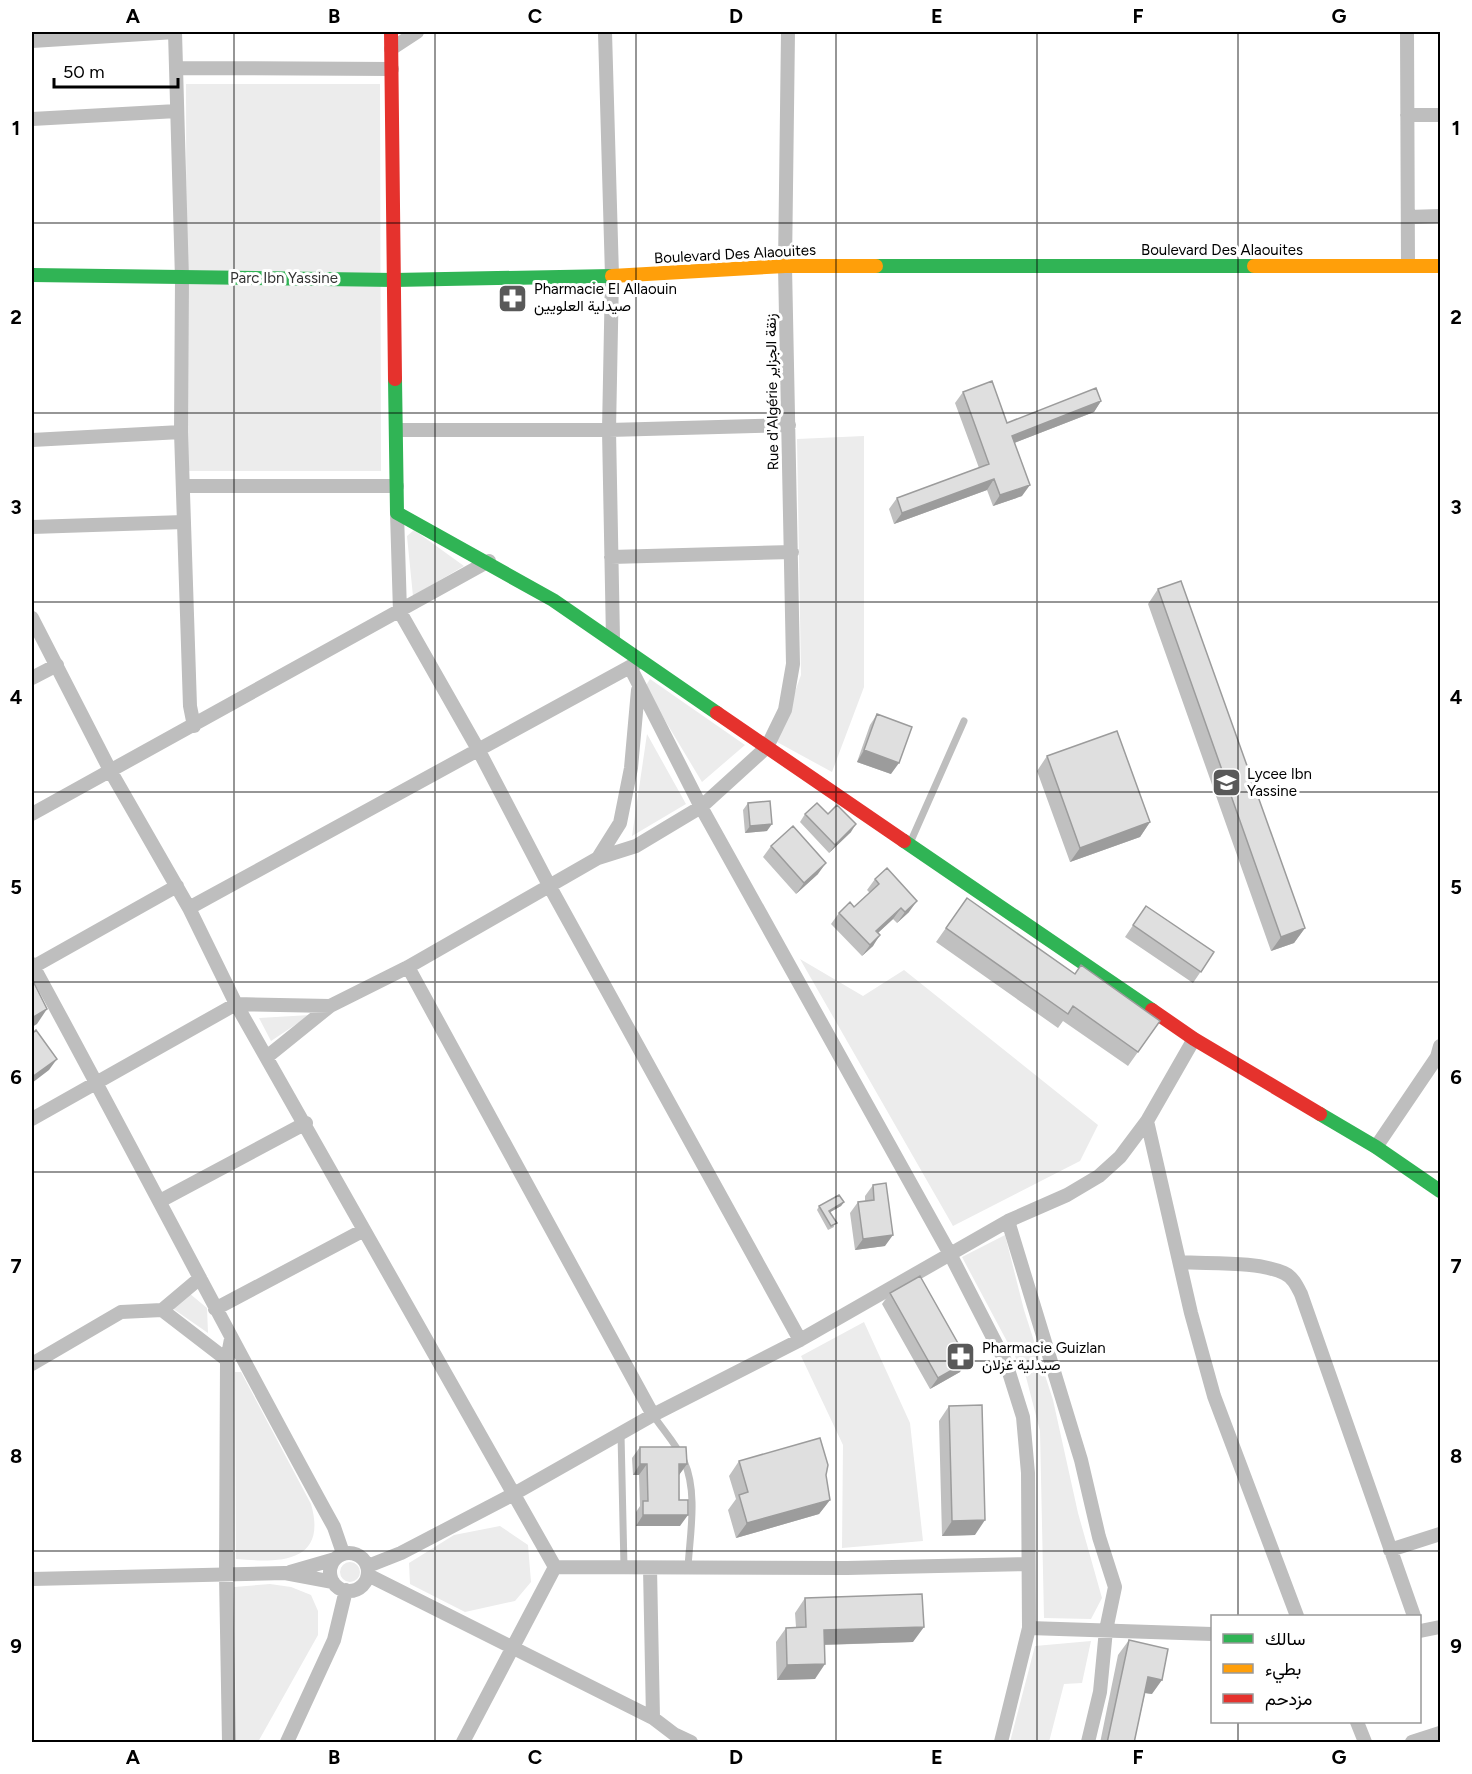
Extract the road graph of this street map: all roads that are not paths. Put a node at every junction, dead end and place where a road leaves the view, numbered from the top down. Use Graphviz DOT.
graph roads {
  1 [pos="175,32"];
  2 [pos="391,32"];
  3 [pos="417,32"];
  4 [pos="605,32"];
  5 [pos="788,32"];
  6 [pos="1407,32"];
  7 [pos="32,41"];
  8 [pos="391,49"];
  9 [pos="178,68"];
  10 [pos="392,69"];
  11 [pos="177,111"];
  12 [pos="1407,115"];
  13 [pos="1440,115"];
  14 [pos="32,119"];
  15 [pos="1440,216"];
  16 [pos="1408,217"];
  17 [pos="785,266"];
  18 [pos="1408,266"];
  19 [pos="1440,266"];
  20 [pos="32,275"];
  21 [pos="612,276"];
  22 [pos="182,279"];
  23 [pos="394,280"];
  24 [pos="789,425"];
  25 [pos="396,430"];
  26 [pos="609,430"];
  27 [pos="181,432"];
  28 [pos="32,440"];
  29 [pos="184,486"];
  30 [pos="397,486"];
  31 [pos="397,513"];
  32 [pos="184,522"];
  33 [pos="32,527"];
  34 [pos="792,552"];
  35 [pos="611,556"];
  36 [pos="489,561"];
  37 [pos="400,612"];
  38 [pos="32,618"];
  39 [pos="613,639"];
  40 [pos="635,664"];
  41 [pos="57,665"];
  42 [pos="32,678"];
  43 [pos="638,688"];
  44 [pos="964,721"];
  45 [pos="194,726"];
  46 [pos="767,747"];
  47 [pos="479,751"];
  48 [pos="111,772"];
  49 [pos="701,807"];
  50 [pos="32,814"];
  51 [pos="909,846"];
  52 [pos="598,858"];
  53 [pos="177,886"];
  54 [pos="550,887"];
  55 [pos="189,908"];
  56 [pos="32,966"];
  57 [pos="408,967"];
  58 [pos="236,1004"];
  59 [pos="330,1006"];
  60 [pos="1194,1039"];
  61 [pos="1440,1046"];
  62 [pos="268,1056"];
  63 [pos="97,1082"];
  64 [pos="32,1119"];
  65 [pos="1147,1121"];
  66 [pos="306,1124"];
  67 [pos="1376,1147"];
  68 [pos="1440,1193"];
  69 [pos="160,1201"];
  70 [pos="1008,1221"];
  71 [pos="364,1230"];
  72 [pos="950,1254"];
  73 [pos="1180,1262"];
  74 [pos="200,1278"];
  75 [pos="162,1310"];
  76 [pos="215,1310"];
  77 [pos="231,1339"];
  78 [pos="800,1340"];
  79 [pos="227,1360"];
  80 [pos="32,1365"];
  81 [pos="653,1415"];
  82 [pos="621,1434"];
  83 [pos="512,1495"];
  84 [pos="1440,1533"];
  85 [pos="1390,1550"];
  86 [pos="339,1556"];
  87 [pos="1027,1564"];
  88 [pos="555,1567"];
  89 [pos="624,1567"];
  90 [pos="688,1567"];
  91 [pos="650,1568"];
  92 [pos="368,1570"];
  93 [pos="285,1574"];
  94 [pos="226,1575"];
  95 [pos="32,1579"];
  96 [pos="333,1582"];
  97 [pos="346,1590"];
  98 [pos="1297,1615"];
  99 [pos="1413,1615"];
  100 [pos="1440,1627"];
  101 [pos="1029,1628"];
  102 [pos="1106,1629"];
  103 [pos="1421,1631"];
  104 [pos="1211,1634"];
  105 [pos="511,1648"];
  106 [pos="653,1718"];
  107 [pos="1357,1723"];
  108 [pos="1440,1733"];
  109 [pos="672,1738"];
  110 [pos="230,1743"];
  111 [pos="287,1743"];
  112 [pos="463,1743"];
  113 [pos="691,1743"];
  114 [pos="1001,1743"];
  115 [pos="1088,1743"];
  116 [pos="1365,1743"];
  117 [pos="1412,1743"];
  1 -- 7 [label="street"];
  1 -- 9 [label="street"];
  2 -- 8 [label="street"];
  3 -- 8 [label="street"];
  4 -- 21 [label="street"];
  5 -- 17 [label="street, Rue d'Algérie زنقة الجزاير"];
  6 -- 12 [label="street"];
  8 -- 10 [label="street"];
  9 -- 10 [label="street"];
  9 -- 11 [label="street"];
  10 -- 23 [label="street"];
  11 -- 14 [label="street"];
  11 -- 22 [label="street"];
  12 -- 13 [label="street"];
  12 -- 16 [label="street"];
  15 -- 16 [label="street"];
  16 -- 18 [label="street"];
  17 -- 18 [label="street, Boulevard Des Alaouites"];
  17 -- 21 [label="street, Boulevard Des Alaouites"];
  17 -- 24 [label="street, Rue d'Algérie زنقة الجزاير"];
  18 -- 19 [label="street, Boulevard Des Alaouites"];
  20 -- 22 [label="street, Boulevard Des Alaouites"];
  21 -- 23 [label="street, Boulevard Des Alaouites"];
  21 -- 26 [label="street"];
  22 -- 23 [label="street, Boulevard Des Alaouites"];
  22 -- 27 [label="street"];
  23 -- 25 [label="street"];
  24 -- 26 [label="street"];
  24 -- 34 [label="street, Rue d'Algérie زنقة الجزاير"];
  25 -- 26 [label="street"];
  25 -- 30 [label="street"];
  26 -- 35 [label="street"];
  27 -- 28 [label="street"];
  27 -- 29 [label="street"];
  29 -- 30 [label="street"];
  29 -- 32 [label="street"];
  30 -- 31 [label="street"];
  31 -- 36 [label="street"];
  31 -- 37 [label="street"];
  32 -- 33 [label="street"];
  32 -- 45 [label="street"];
  34 -- 35 [label="street"];
  34 -- 46 [label="street, Rue d'Algérie زنقة الجزاير"];
  35 -- 39 [label="street"];
  36 -- 37 [label="street"];
  36 -- 39 [label="street"];
  37 -- 45 [label="street"];
  37 -- 47 [label="street"];
  38 -- 41 [label="street"];
  39 -- 40 [label="street"];
  40 -- 43 [label="street"];
  40 -- 46 [label="street"];
  40 -- 47 [label="street"];
  41 -- 42 [label="street"];
  41 -- 48 [label="street"];
  43 -- 49 [label="street"];
  43 -- 52 [label="street"];
  44 -- 51 [label="lane"];
  45 -- 48 [label="street"];
  46 -- 49 [label="street"];
  46 -- 51 [label="street"];
  47 -- 54 [label="street"];
  47 -- 55 [label="street"];
  48 -- 50 [label="street"];
  48 -- 53 [label="street"];
  49 -- 52 [label="street"];
  49 -- 72 [label="street"];
  51 -- 60 [label="street"];
  52 -- 54 [label="street"];
  53 -- 55 [label="street"];
  53 -- 56 [label="street"];
  54 -- 57 [label="street"];
  54 -- 78 [label="street"];
  55 -- 58 [label="street"];
  56 -- 63 [label="street"];
  57 -- 59 [label="street"];
  57 -- 81 [label="street"];
  58 -- 59 [label="street"];
  58 -- 62 [label="street"];
  58 -- 63 [label="street"];
  59 -- 62 [label="street"];
  60 -- 65 [label="street"];
  60 -- 67 [label="street"];
  61 -- 67 [label="street"];
  62 -- 66 [label="street"];
  63 -- 64 [label="street"];
  63 -- 69 [label="street"];
  65 -- 70 [label="street"];
  65 -- 73 [label="street"];
  66 -- 69 [label="street"];
  66 -- 71 [label="street"];
  67 -- 68 [label="street"];
  69 -- 74 [label="street"];
  70 -- 72 [label="street"];
  70 -- 102 [label="street"];
  71 -- 76 [label="street"];
  71 -- 83 [label="street"];
  72 -- 78 [label="street"];
  72 -- 87 [label="street"];
  73 -- 85 [label="street"];
  73 -- 98 [label="street"];
  74 -- 75 [label="street"];
  74 -- 76 [label="street"];
  75 -- 79 [label="street"];
  75 -- 80 [label="street"];
  76 -- 77 [label="street"];
  77 -- 79 [label="street"];
  77 -- 86 [label="street"];
  78 -- 81 [label="street"];
  79 -- 94 [label="street"];
  81 -- 82 [label="street"];
  81 -- 90 [label="lane"];
  82 -- 83 [label="street"];
  82 -- 89 [label="lane"];
  83 -- 88 [label="street"];
  83 -- 92 [label="street"];
  84 -- 85 [label="street"];
  85 -- 99 [label="street"];
  86 -- 92 [label="street"];
  86 -- 93 [label="street"];
  86 -- 96 [label="street"];
  87 -- 90 [label="street"];
  87 -- 101 [label="street"];
  88 -- 89 [label="street"];
  88 -- 105 [label="street"];
  89 -- 91 [label="street"];
  90 -- 91 [label="street"];
  91 -- 106 [label="street"];
  92 -- 97 [label="street"];
  92 -- 105 [label="street"];
  93 -- 94 [label="street"];
  93 -- 96 [label="street"];
  94 -- 95 [label="street"];
  94 -- 110 [label="street"];
  96 -- 97 [label="street"];
  97 -- 111 [label="street"];
  100 -- 103 [label="street"];
  101 -- 102 [label="street"];
  101 -- 114 [label="street"];
  102 -- 104 [label="street"];
  102 -- 115 [label="street"];
  105 -- 106 [label="street"];
  105 -- 112 [label="street"];
  106 -- 109 [label="street"];
  107 -- 116 [label="street"];
  108 -- 117 [label="street"];
  109 -- 113 [label="street"];
}
